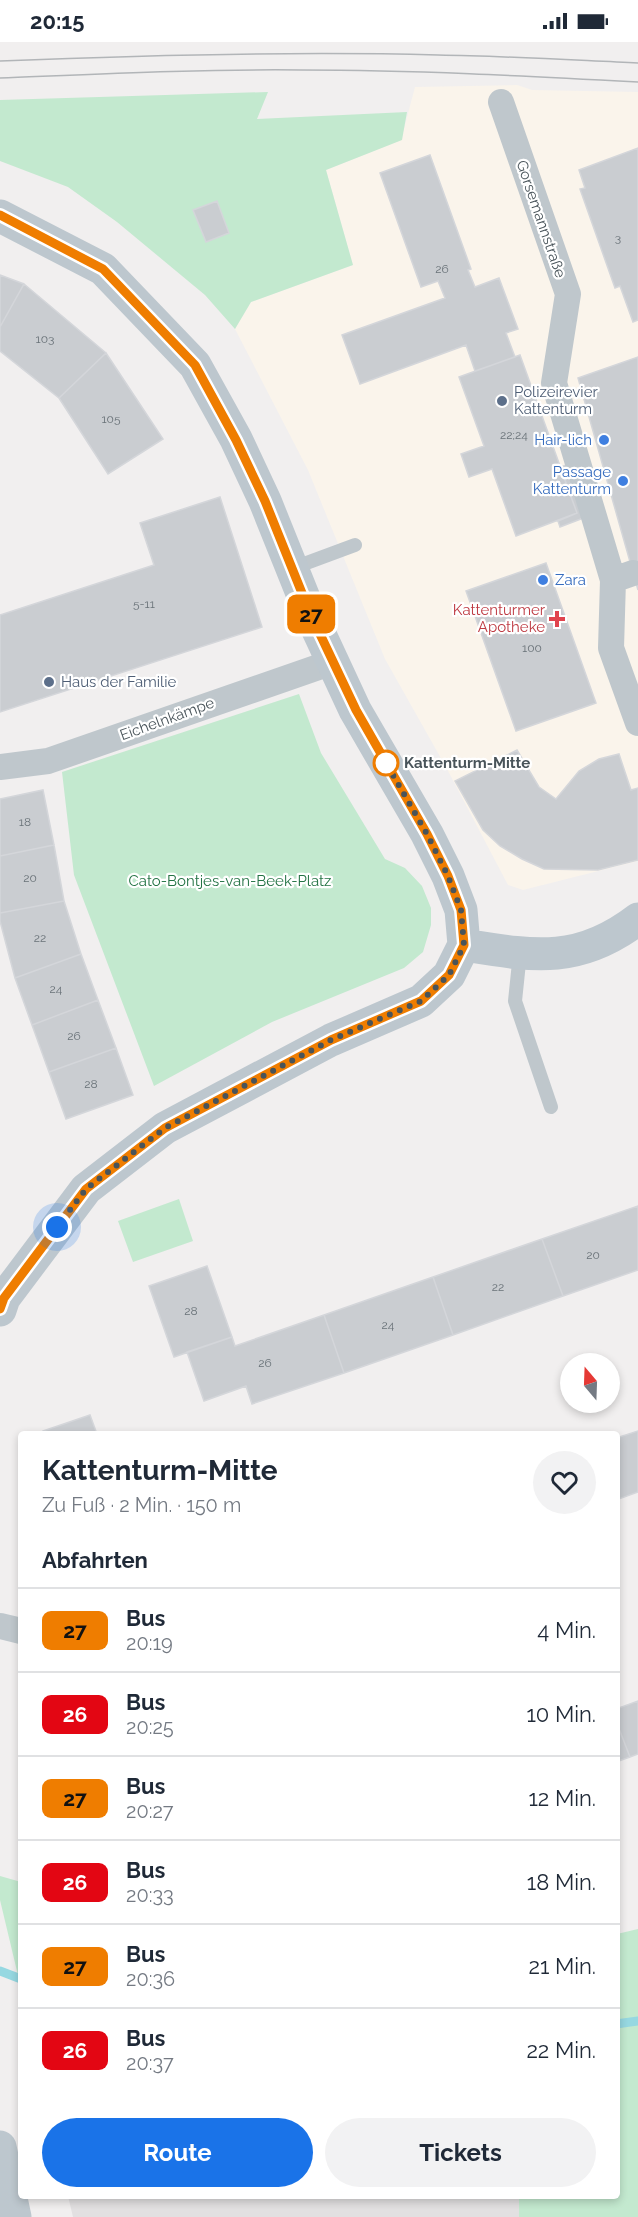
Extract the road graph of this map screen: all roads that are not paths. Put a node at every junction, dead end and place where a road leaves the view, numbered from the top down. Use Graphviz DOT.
graph roads {
  1 [pos="501,102"];
  2 [pos="0,216"];
  3 [pos="355,545"];
  4 [pos="293,568"];
  5 [pos="333,662"];
  6 [pos="638,723"];
  7 [pos="0,767"];
  8 [pos="631,930"];
  9 [pos="464,945"];
  10 [pos="520,953"];
  11 [pos="551,1107"];
  12 [pos="0,1310"];
  13 [pos="0,1626"];
  14 [pos="18,1630"];
  15 [pos="0,2147"];
  16 [pos="15,2217"];
  1 -- 6 [label="street, Gorsemannstraße"];
  2 -- 4 [label="street"];
  3 -- 4 [label="lane"];
  4 -- 5 [label="street"];
  5 -- 7 [label="street, Eichelnkämpe"];
  5 -- 9 [label="street"];
  8 -- 10 [label="street"];
  9 -- 10 [label="street"];
  9 -- 12 [label="street"];
  10 -- 11 [label="lane"];
  13 -- 14 [label="street"];
  15 -- 16 [label="street"];
}
